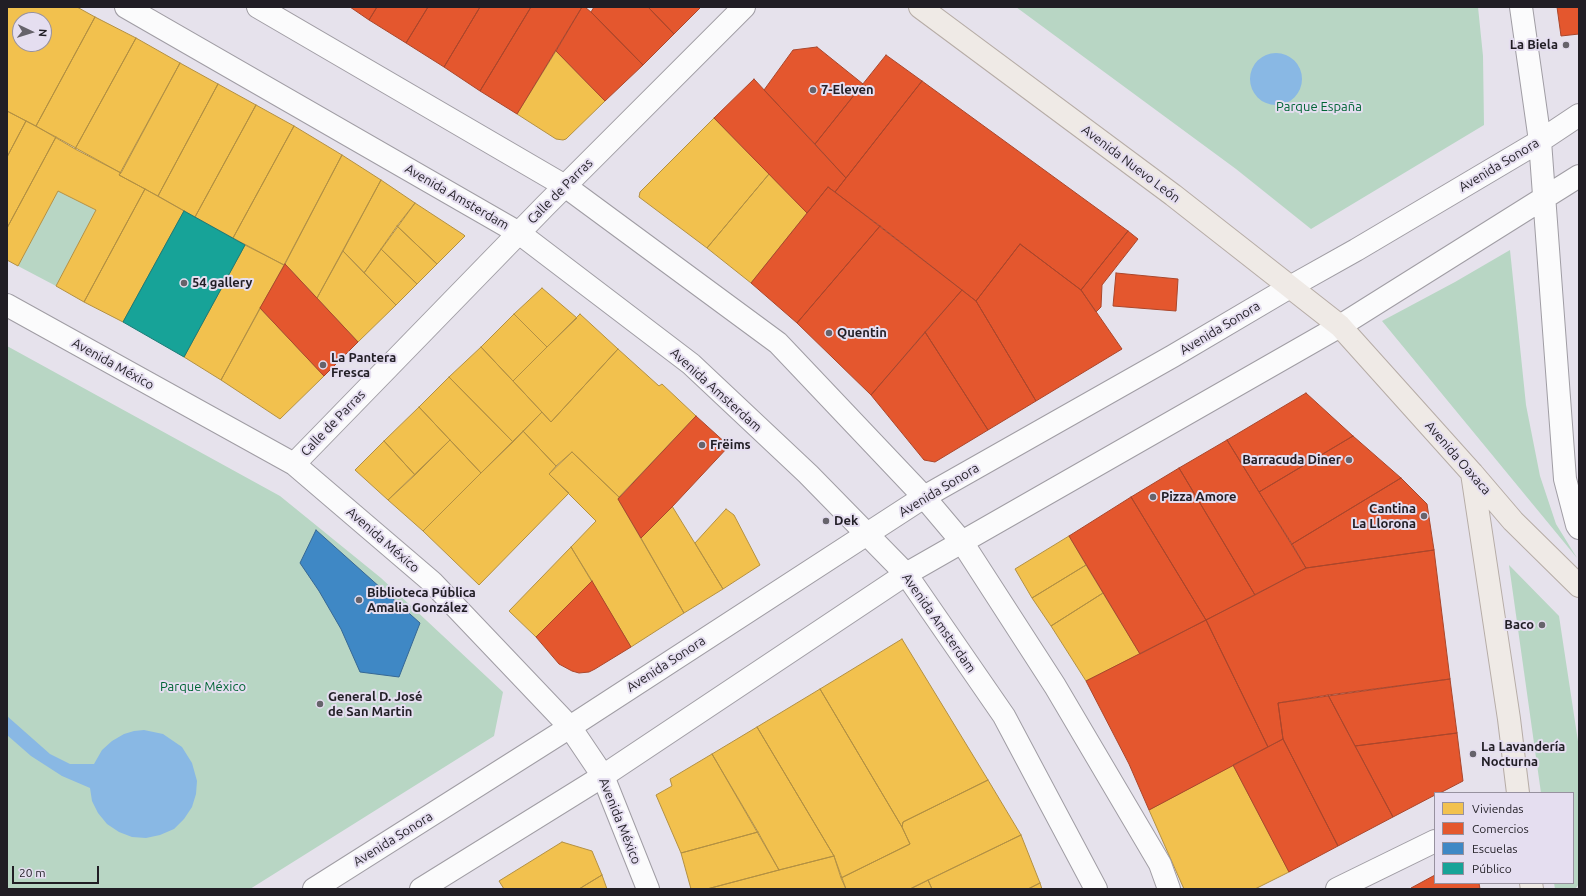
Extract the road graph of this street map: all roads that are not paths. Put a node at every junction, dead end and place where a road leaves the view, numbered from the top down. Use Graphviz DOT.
graph roads {
  1 [pos="126,7"];
  2 [pos="258,7"];
  3 [pos="744,7"];
  4 [pos="920,7"];
  5 [pos="1521,7"];
  6 [pos="1579,115"];
  7 [pos="1540,141"];
  8 [pos="1579,176"];
  9 [pos="566,186"];
  10 [pos="1544,198"];
  11 [pos="519,233"];
  12 [pos="1290,287"];
  13 [pos="7,305"];
  14 [pos="1340,326"];
  15 [pos="294,464"];
  16 [pos="1472,473"];
  17 [pos="924,497"];
  18 [pos="1579,528"];
  19 [pos="866,534"];
  20 [pos="962,542"];
  21 [pos="906,574"];
  22 [pos="1579,586"];
  23 [pos="570,727"];
  24 [pos="603,776"];
  25 [pos="1518,792"];
  26 [pos="1434,841"];
  27 [pos="314,889"];
  28 [pos="421,889"];
  29 [pos="648,889"];
  30 [pos="1096,889"];
  31 [pos="1169,889"];
  32 [pos="1337,889"];
  1 -- 11 [label="street, Avenida Amsterdam"];
  2 -- 9 [label="street"];
  3 -- 9 [label="street, Calle de Parras"];
  4 -- 12 [label="main road, Avenida Nuevo León"];
  5 -- 7 [label="street"];
  6 -- 7 [label="street, Avenida Sonora"];
  7 -- 10 [label="street"];
  7 -- 12 [label="street, Avenida Sonora"];
  8 -- 10 [label="street"];
  9 -- 11 [label="street, Calle de Parras"];
  9 -- 17 [label="street"];
  10 -- 14 [label="street"];
  10 -- 18 [label="street"];
  11 -- 15 [label="street, Calle de Parras"];
  11 -- 19 [label="street, Avenida Amsterdam"];
  12 -- 14 [label="main road, Avenida Nuevo León"];
  12 -- 17 [label="street, Avenida Sonora"];
  13 -- 15 [label="street, Avenida México"];
  14 -- 16 [label="main road, Avenida Oaxaca"];
  14 -- 20 [label="street"];
  15 -- 23 [label="street, Avenida México"];
  16 -- 22 [label="main road, Avenida Oaxaca"];
  16 -- 25 [label="main road"];
  17 -- 19 [label="street, Avenida Sonora"];
  17 -- 20 [label="street"];
  19 -- 21 [label="street, Avenida Amsterdam"];
  19 -- 23 [label="street, Avenida Sonora"];
  20 -- 21 [label="street"];
  20 -- 31 [label="street"];
  21 -- 24 [label="street"];
  21 -- 30 [label="street, Avenida Amsterdam"];
  23 -- 24 [label="street, Avenida México"];
  23 -- 27 [label="street, Avenida Sonora"];
  24 -- 28 [label="street"];
  24 -- 29 [label="street, Avenida México"];
  26 -- 32 [label="street"];
}
